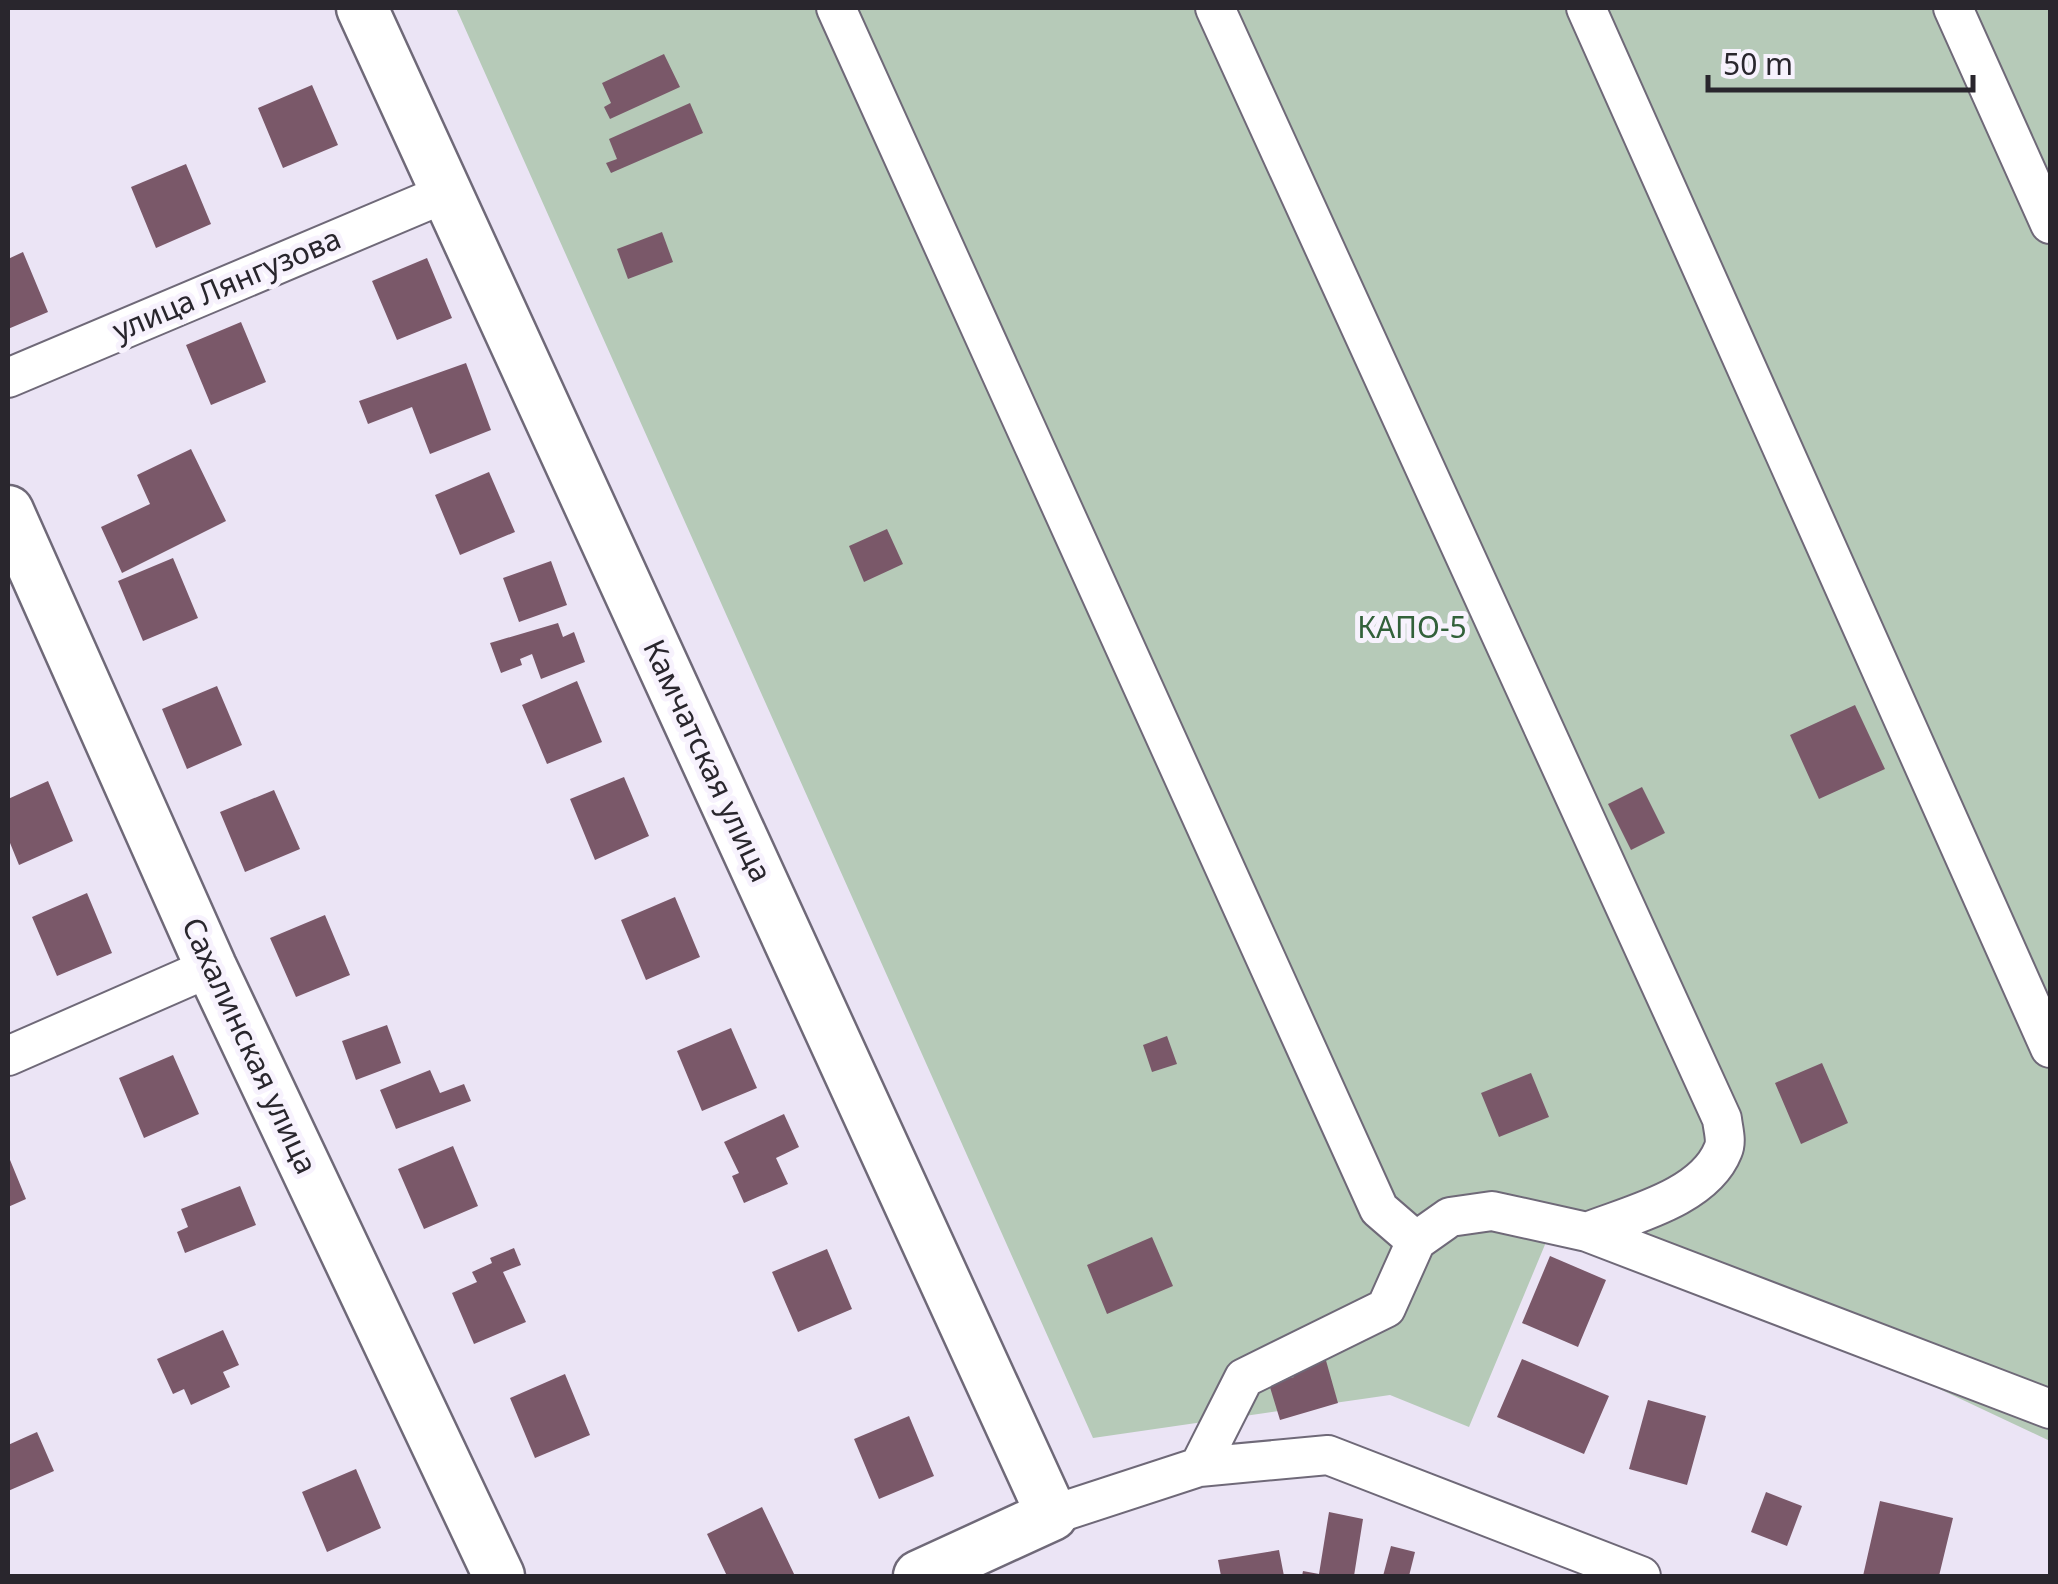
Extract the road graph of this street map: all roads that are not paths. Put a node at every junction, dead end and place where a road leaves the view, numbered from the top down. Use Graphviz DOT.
graph roads {
  1 [pos="362,8"];
  2 [pos="836,8"];
  3 [pos="1215,8"];
  4 [pos="1586,8"];
  5 [pos="1953,8"];
  6 [pos="446,193"];
  7 [pos="2050,224"];
  8 [pos="8,378"];
  9 [pos="8,511"];
  10 [pos="211,966"];
  11 [pos="2050,1048"];
  12 [pos="8,1056"];
  13 [pos="1586,1232"];
  14 [pos="1416,1241"];
  15 [pos="2050,1409"];
  16 [pos="1199,1467"];
  17 [pos="1052,1515"];
  18 [pos="499,1576"];
  19 [pos="919,1576"];
  20 [pos="1641,1576"];
  1 -- 6 [label="main road, Камчатская улица"];
  2 -- 14 [label="street"];
  3 -- 13 [label="street"];
  4 -- 11 [label="street"];
  5 -- 7 [label="street"];
  6 -- 8 [label="street, улица Лянгузова"];
  6 -- 17 [label="main road, Камчатская улица"];
  9 -- 10 [label="main road, Сахалинская улица"];
  10 -- 12 [label="street"];
  10 -- 18 [label="main road, Сахалинская улица"];
  13 -- 14 [label="street"];
  13 -- 15 [label="street"];
  14 -- 16 [label="street"];
  16 -- 17 [label="street"];
  16 -- 20 [label="street"];
  17 -- 19 [label="main road"];
}
